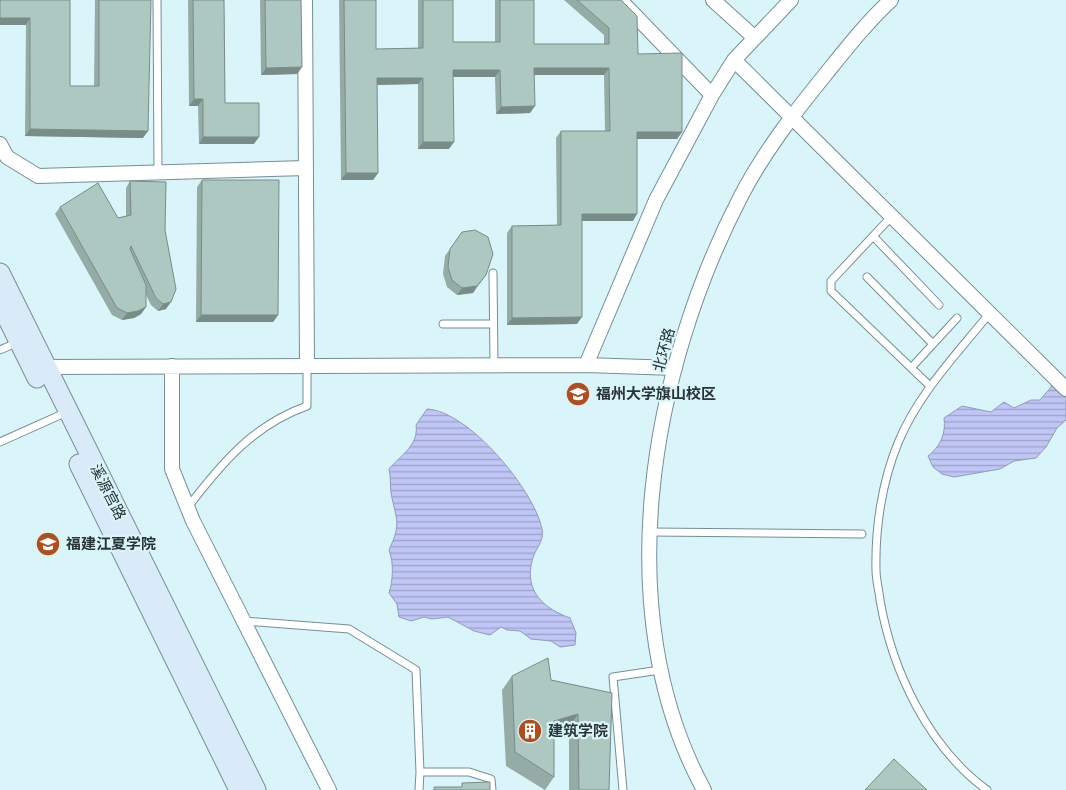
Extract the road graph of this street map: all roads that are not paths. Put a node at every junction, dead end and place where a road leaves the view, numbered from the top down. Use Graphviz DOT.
graph roads {
  1 [pos="157,0"];
  2 [pos="305,0"];
  3 [pos="620,0"];
  4 [pos="713,0"];
  5 [pos="791,0"];
  6 [pos="891,0"];
  7 [pos="755,38"];
  8 [pos="734,60"];
  9 [pos="712,95"];
  10 [pos="793,117"];
  11 [pos="0,144"];
  12 [pos="306,168"];
  13 [pos="158,174"];
  14 [pos="892,216"];
  15 [pos="873,236"];
  16 [pos="0,273"];
  17 [pos="493,273"];
  18 [pos="867,278"];
  19 [pos="0,303"];
  20 [pos="939,305"];
  21 [pos="989,314"];
  22 [pos="957,318"];
  23 [pos="443,324"];
  24 [pos="493,324"];
  25 [pos="25,340"];
  26 [pos="933,344"];
  27 [pos="0,350"];
  28 [pos="494,365"];
  29 [pos="586,365"];
  30 [pos="172,366"];
  31 [pos="307,366"];
  32 [pos="46,367"];
  33 [pos="675,368"];
  34 [pos="911,368"];
  35 [pos="930,386"];
  36 [pos="1066,389"];
  37 [pos="62,414"];
  38 [pos="0,442"];
  39 [pos="188,507"];
  40 [pos="649,532"];
  41 [pos="862,534"];
  42 [pos="243,621"];
  43 [pos="660,670"];
  44 [pos="420,772"];
  45 [pos="239,790"];
  46 [pos="256,790"];
  47 [pos="329,790"];
  48 [pos="419,790"];
  49 [pos="492,790"];
  50 [pos="623,790"];
  51 [pos="704,790"];
  52 [pos="987,790"];
  1 -- 13 [label="lane"];
  2 -- 12 [label="street"];
  3 -- 9 [label="street"];
  4 -- 7 [label="street"];
  5 -- 7 [label="street"];
  6 -- 10 [label="street, 北环路"];
  7 -- 8 [label="street"];
  8 -- 9 [label="street"];
  8 -- 10 [label="street"];
  9 -- 29 [label="street"];
  10 -- 14 [label="street"];
  10 -- 33 [label="street, 北环路"];
  11 -- 13 [label="street"];
  12 -- 13 [label="street"];
  12 -- 31 [label="street"];
  14 -- 15 [label="lane"];
  14 -- 21 [label="street"];
  15 -- 20 [label="lane"];
  15 -- 34 [label="lane"];
  16 -- 25 [label="main road, 溪源宫路"];
  17 -- 24 [label="lane"];
  18 -- 26 [label="lane"];
  19 -- 25 [label="main road, 溪源宫路"];
  21 -- 35 [label="lane"];
  21 -- 36 [label="street"];
  22 -- 26 [label="lane"];
  23 -- 24 [label="lane"];
  24 -- 28 [label="lane"];
  25 -- 27 [label="lane"];
  25 -- 32 [label="main road, 溪源宫路"];
  25 -- 37 [label="main road, 溪源宫路"];
  26 -- 34 [label="lane"];
  28 -- 29 [label="street"];
  28 -- 31 [label="street"];
  29 -- 33 [label="street"];
  30 -- 31 [label="street"];
  30 -- 32 [label="street"];
  30 -- 39 [label="street"];
  31 -- 39 [label="lane"];
  32 -- 37 [label="main road, 溪源宫路"];
  33 -- 40 [label="street, 北环路"];
  34 -- 35 [label="lane"];
  35 -- 52 [label="lane"];
  37 -- 38 [label="lane"];
  37 -- 45 [label="main road, 溪源宫路"];
  37 -- 46 [label="main road, 溪源宫路"];
  39 -- 42 [label="street"];
  40 -- 41 [label="lane"];
  40 -- 43 [label="street, 北环路"];
  42 -- 44 [label="lane"];
  42 -- 47 [label="street"];
  43 -- 50 [label="lane"];
  43 -- 51 [label="street, 北环路"];
  44 -- 48 [label="lane"];
  44 -- 49 [label="lane"];
}
